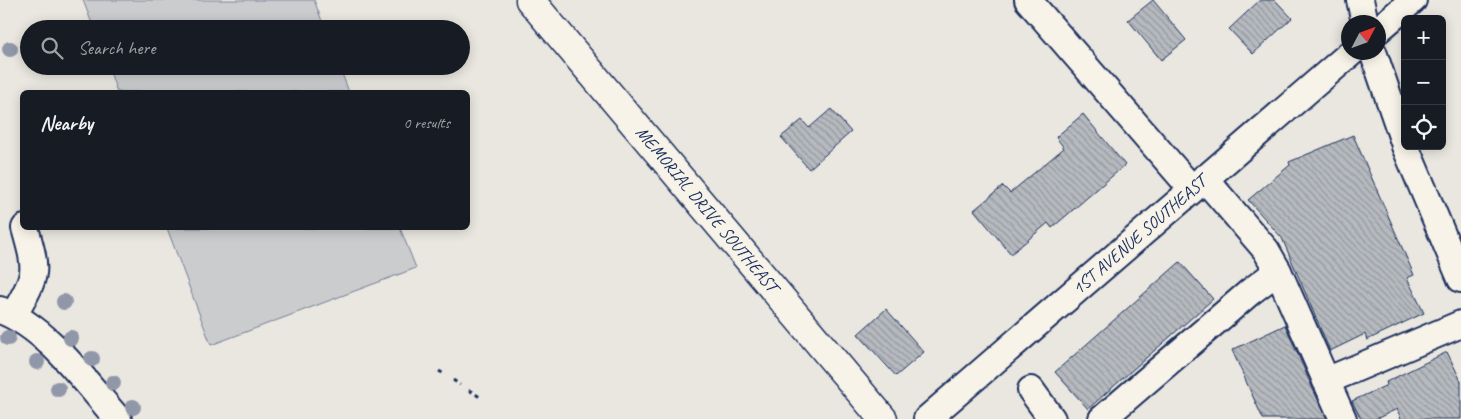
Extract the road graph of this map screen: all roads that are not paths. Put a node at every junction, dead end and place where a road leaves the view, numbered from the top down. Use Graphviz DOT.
graph roads {
  1 [pos="530,0"];
  2 [pos="1028,0"];
  3 [pos="1360,0"];
  4 [pos="1413,0"];
  5 [pos="1363,15"];
  6 [pos="1386,23"];
  7 [pos="1343,60"];
  8 [pos="1376,60"];
  9 [pos="1401,133"];
  10 [pos="1407,150"];
  11 [pos="1198,184"];
  12 [pos="26,230"];
  13 [pos="1278,271"];
  14 [pos="1461,279"];
  15 [pos="7,312"];
  16 [pos="1461,324"];
  17 [pos="1326,381"];
  18 [pos="1031,390"];
  19 [pos="118,419"];
  20 [pos="883,419"];
  21 [pos="927,419"];
  22 [pos="1052,419"];
  23 [pos="1102,419"];
  24 [pos="1343,419"];
  1 -- 20 [label="main road, MEMORIAL DRIVE SOUTHEAST"];
  2 -- 11 [label="street"];
  3 -- 5 [label="street"];
  4 -- 6 [label="street"];
  7 -- 11 [label="street, 1ST AVENUE SOUTHEAST"];
  8 -- 9 [label="street"];
  10 -- 14 [label="street"];
  11 -- 13 [label="street"];
  11 -- 21 [label="street, 1ST AVENUE SOUTHEAST"];
  12 -- 15 [label="street"];
  13 -- 17 [label="street"];
  13 -- 23 [label="street"];
  15 -- 19 [label="street"];
  16 -- 17 [label="street"];
  17 -- 24 [label="street"];
  18 -- 22 [label="street"];
}
